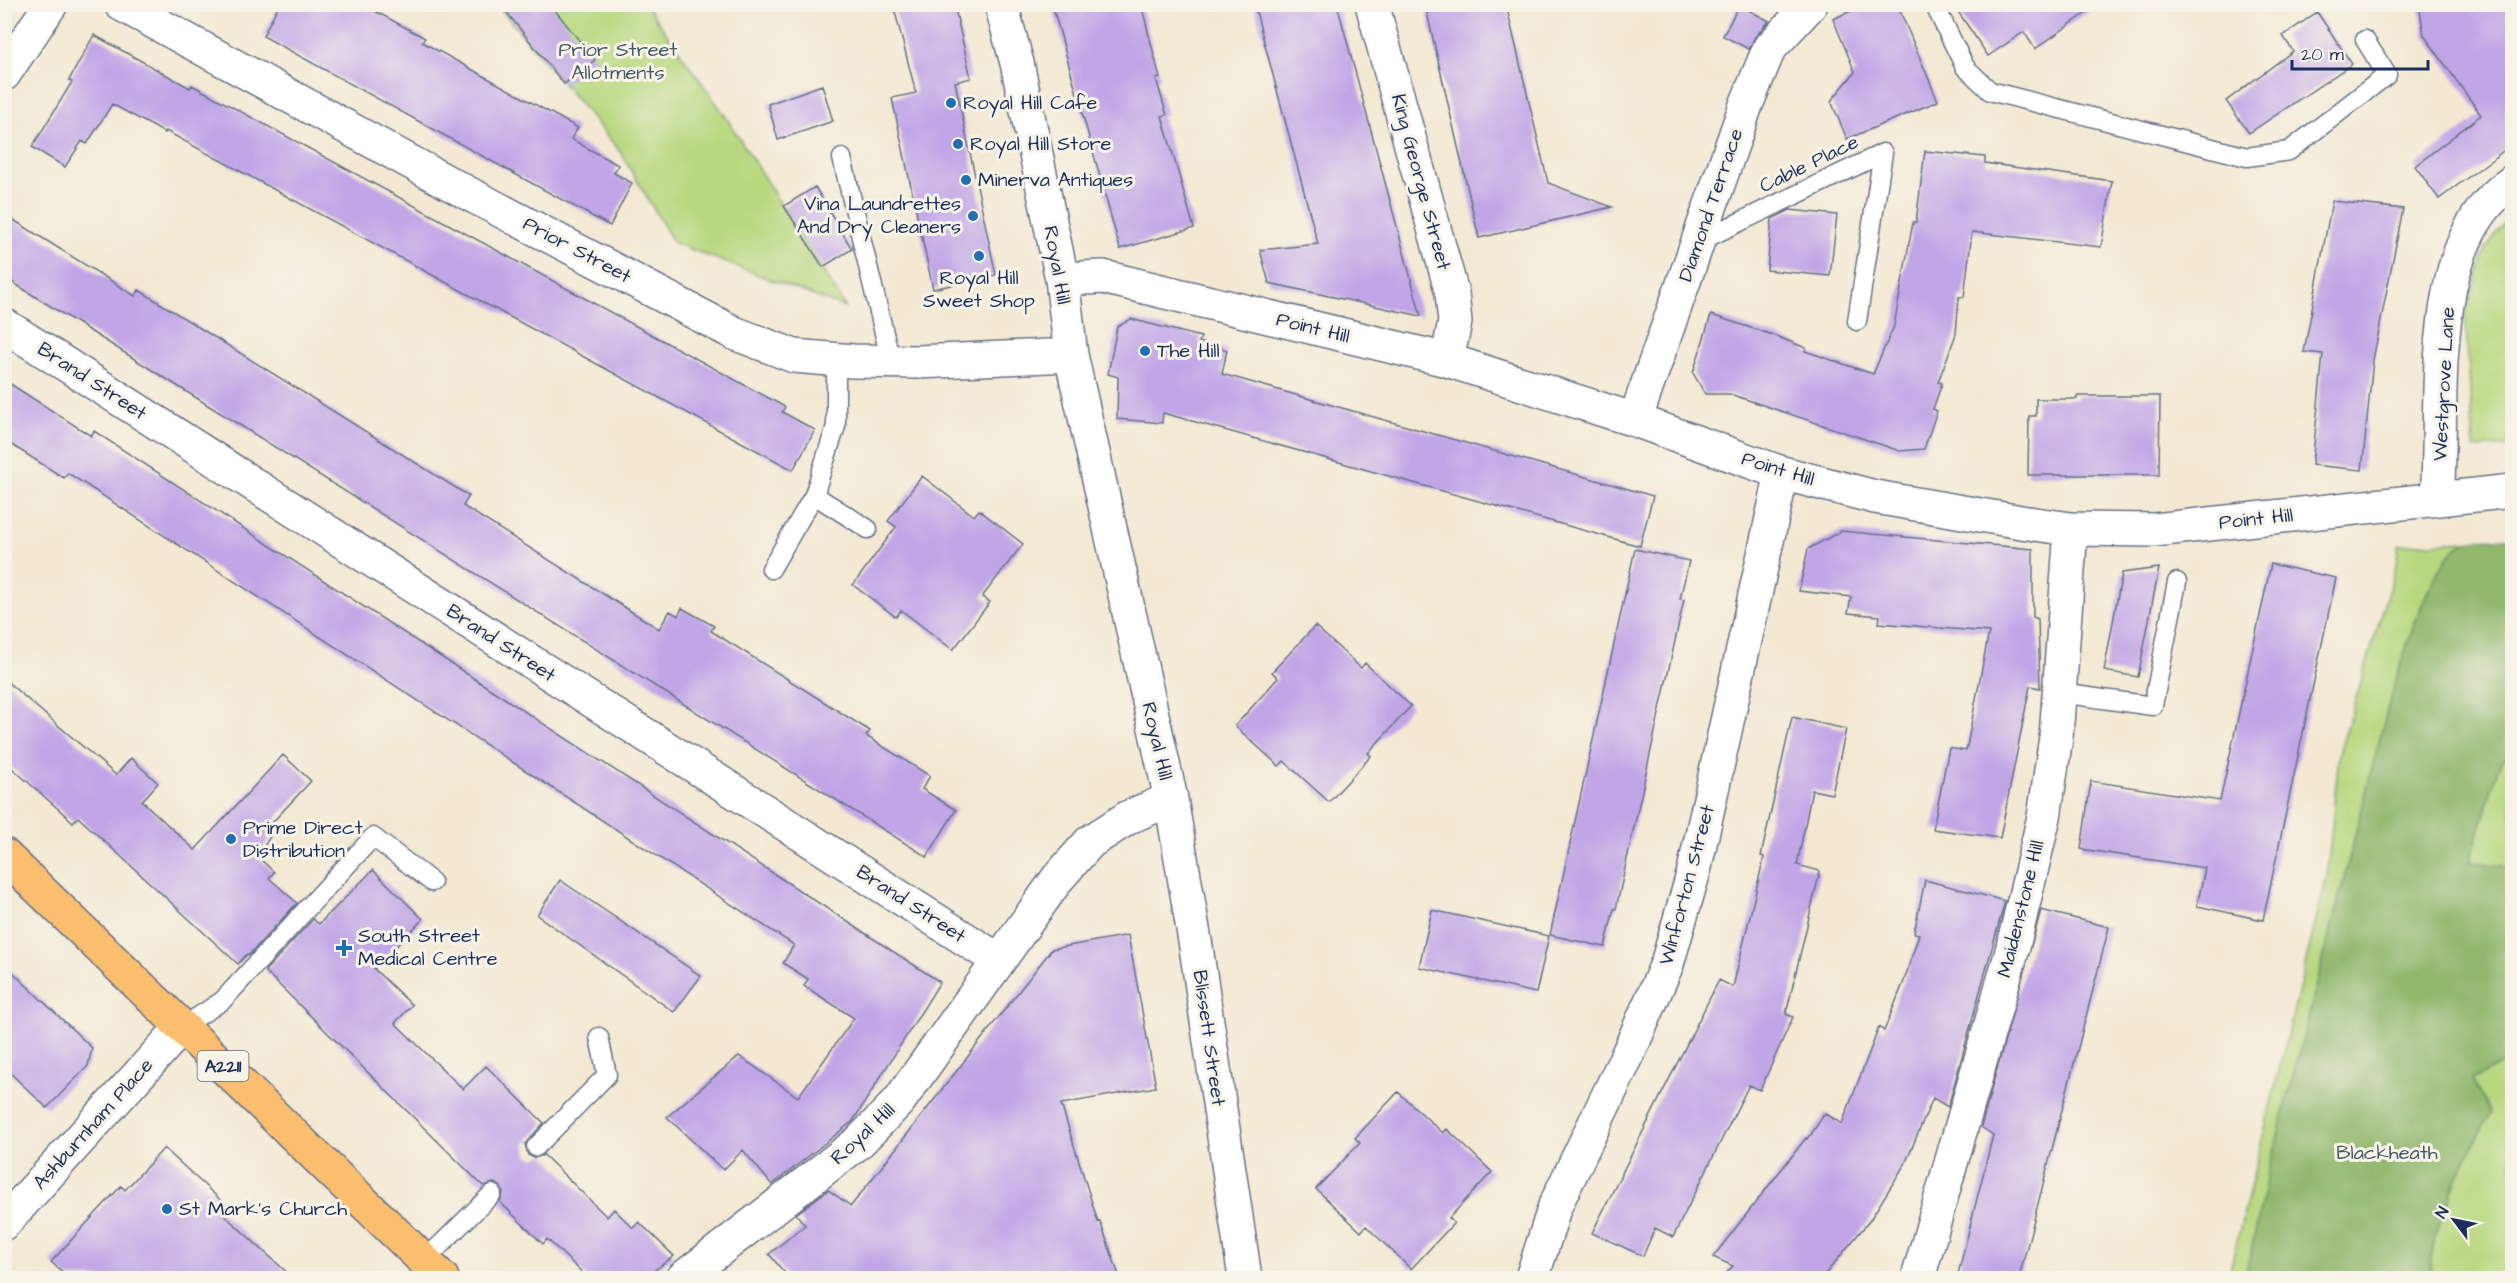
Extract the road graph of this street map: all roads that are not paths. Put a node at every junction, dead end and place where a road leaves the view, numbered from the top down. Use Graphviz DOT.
graph roads {
  1 [pos="51,4"];
  2 [pos="121,4"];
  3 [pos="1001,4"];
  4 [pos="1372,4"];
  5 [pos="1811,4"];
  6 [pos="1934,4"];
  7 [pos="2365,40"];
  8 [pos="4,74"];
  9 [pos="842,158"];
  10 [pos="2512,182"];
  11 [pos="1698,242"];
  12 [pos="1062,279"];
  13 [pos="1857,321"];
  14 [pos="4,325"];
  15 [pos="1071,355"];
  16 [pos="836,360"];
  17 [pos="1447,360"];
  18 [pos="891,362"];
  19 [pos="1635,420"];
  20 [pos="1782,473"];
  21 [pos="2512,491"];
  22 [pos="814,495"];
  23 [pos="2437,499"];
  24 [pos="868,529"];
  25 [pos="2071,529"];
  26 [pos="771,569"];
  27 [pos="2177,582"];
  28 [pos="2060,693"];
  29 [pos="1171,799"];
  30 [pos="4,855"];
  31 [pos="432,882"];
  32 [pos="998,960"];
  33 [pos="182,1027"];
  34 [pos="599,1037"];
  35 [pos="536,1147"];
  36 [pos="492,1194"];
  37 [pos="4,1223"];
  38 [pos="433,1270"];
  39 [pos="1910,1277"];
  40 [pos="683,1278"];
  41 [pos="1245,1278"];
  42 [pos="1532,1278"];
  1 -- 8 [label="street"];
  2 -- 16 [label="street, Prior Street"];
  3 -- 12 [label="street, Royal Hill"];
  4 -- 17 [label="street, King George Street"];
  5 -- 11 [label="street, Diamond Terrace"];
  6 -- 7 [label="lane"];
  9 -- 18 [label="lane"];
  10 -- 23 [label="street, Westgrove Lane"];
  11 -- 13 [label="lane, Cable Place"];
  11 -- 19 [label="street, Diamond Terrace"];
  12 -- 15 [label="street, Royal Hill"];
  12 -- 17 [label="street, Point Hill"];
  14 -- 32 [label="street, Brand Street"];
  15 -- 18 [label="street, Prior Street"];
  15 -- 29 [label="street, Royal Hill"];
  16 -- 18 [label="street, Prior Street"];
  16 -- 22 [label="lane"];
  17 -- 19 [label="street, Point Hill"];
  19 -- 20 [label="street, Point Hill"];
  20 -- 25 [label="street, Point Hill"];
  20 -- 42 [label="street, Winforton Street"];
  21 -- 23 [label="street, Point Hill"];
  22 -- 24 [label="lane"];
  22 -- 26 [label="lane"];
  23 -- 25 [label="street, Point Hill"];
  25 -- 28 [label="street, Maidenstone Hill"];
  27 -- 28 [label="lane"];
  28 -- 39 [label="street, Maidenstone Hill"];
  29 -- 32 [label="street, Royal Hill"];
  29 -- 41 [label="street, Blissett Street"];
  30 -- 33 [label="main road, A2211"];
  31 -- 33 [label="lane"];
  32 -- 40 [label="street, Royal Hill"];
  33 -- 37 [label="street, Ashburnham Place"];
  33 -- 38 [label="main road, A2211"];
  34 -- 35 [label="lane"];
  36 -- 38 [label="lane"];
}
